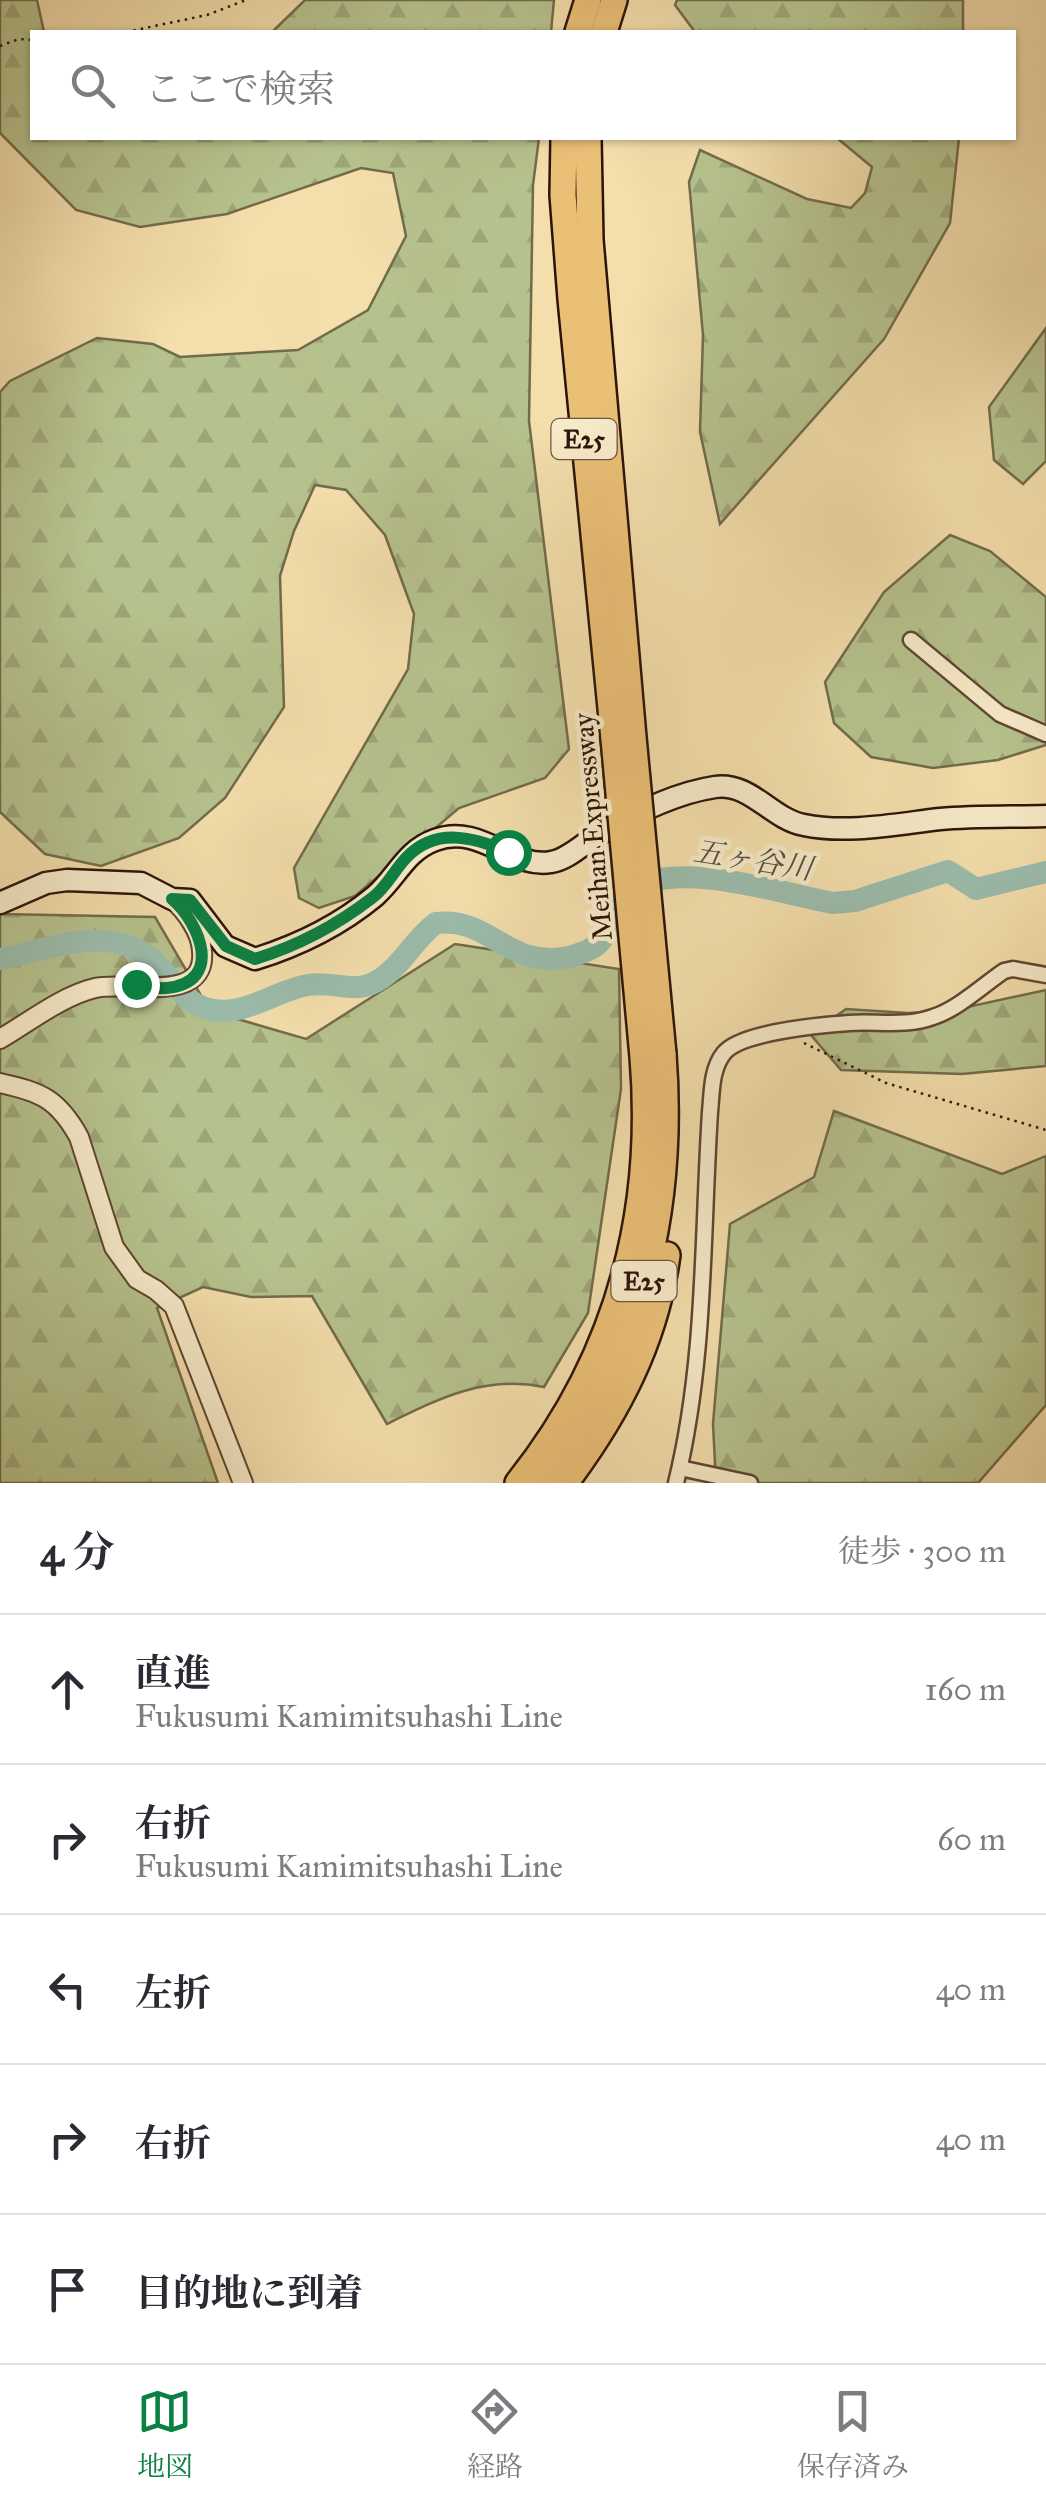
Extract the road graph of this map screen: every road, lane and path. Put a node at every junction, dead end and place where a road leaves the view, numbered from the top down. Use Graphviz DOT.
graph roads {
  1 [pos="246,0"];
  2 [pos="588,0"];
  3 [pos="614,0"];
  4 [pos="136,30"];
  5 [pos="579,30"];
  6 [pos="605,30"];
  7 [pos="30,40"];
  8 [pos="0,46"];
  9 [pos="564,140"];
  10 [pos="588,140"];
  11 [pos="911,640"];
  12 [pos="1046,734"];
  13 [pos="623,738"];
  14 [pos="1046,816"];
  15 [pos="172,899"];
  16 [pos="0,903"];
  17 [pos="1046,975"];
  18 [pos="786,1032"];
  19 [pos="0,1039"];
  20 [pos="653,1056"];
  21 [pos="0,1083"];
  22 [pos="666,1100"];
  23 [pos="1046,1130"];
  24 [pos="646,1147"];
  25 [pos="678,1475"];
  26 [pos="242,1483"];
  27 [pos="498,1483"];
  28 [pos="518,1483"];
  29 [pos="542,1483"];
  30 [pos="565,1483"];
  31 [pos="750,1483"];
  1 -- 4 [label="path"];
  2 -- 5 [label="highway"];
  3 -- 6 [label="highway"];
  7 -- 8 [label="path"];
  9 -- 13 [label="highway, Meihan Expressway / E25"];
  10 -- 13 [label="highway, Meihan Expressway / E25"];
  11 -- 12 [label="street"];
  13 -- 20 [label="highway, Meihan Expressway / E25, bridge"];
  14 -- 15 [label="main road"];
  15 -- 16 [label="main road"];
  15 -- 19 [label="street"];
  17 -- 18 [label="street"];
  18 -- 23 [label="path"];
  18 -- 25 [label="street"];
  20 -- 22 [label="highway, Meihan Expressway / E25"];
  20 -- 24 [label="highway, Meihan Expressway / E25"];
  21 -- 26 [label="street"];
  22 -- 29 [label="highway, Meihan Expressway / E25"];
  22 -- 30 [label="highway"];
  24 -- 27 [label="highway"];
  24 -- 28 [label="highway, Meihan Expressway / E25"];
  25 -- 31 [label="street"];
}
